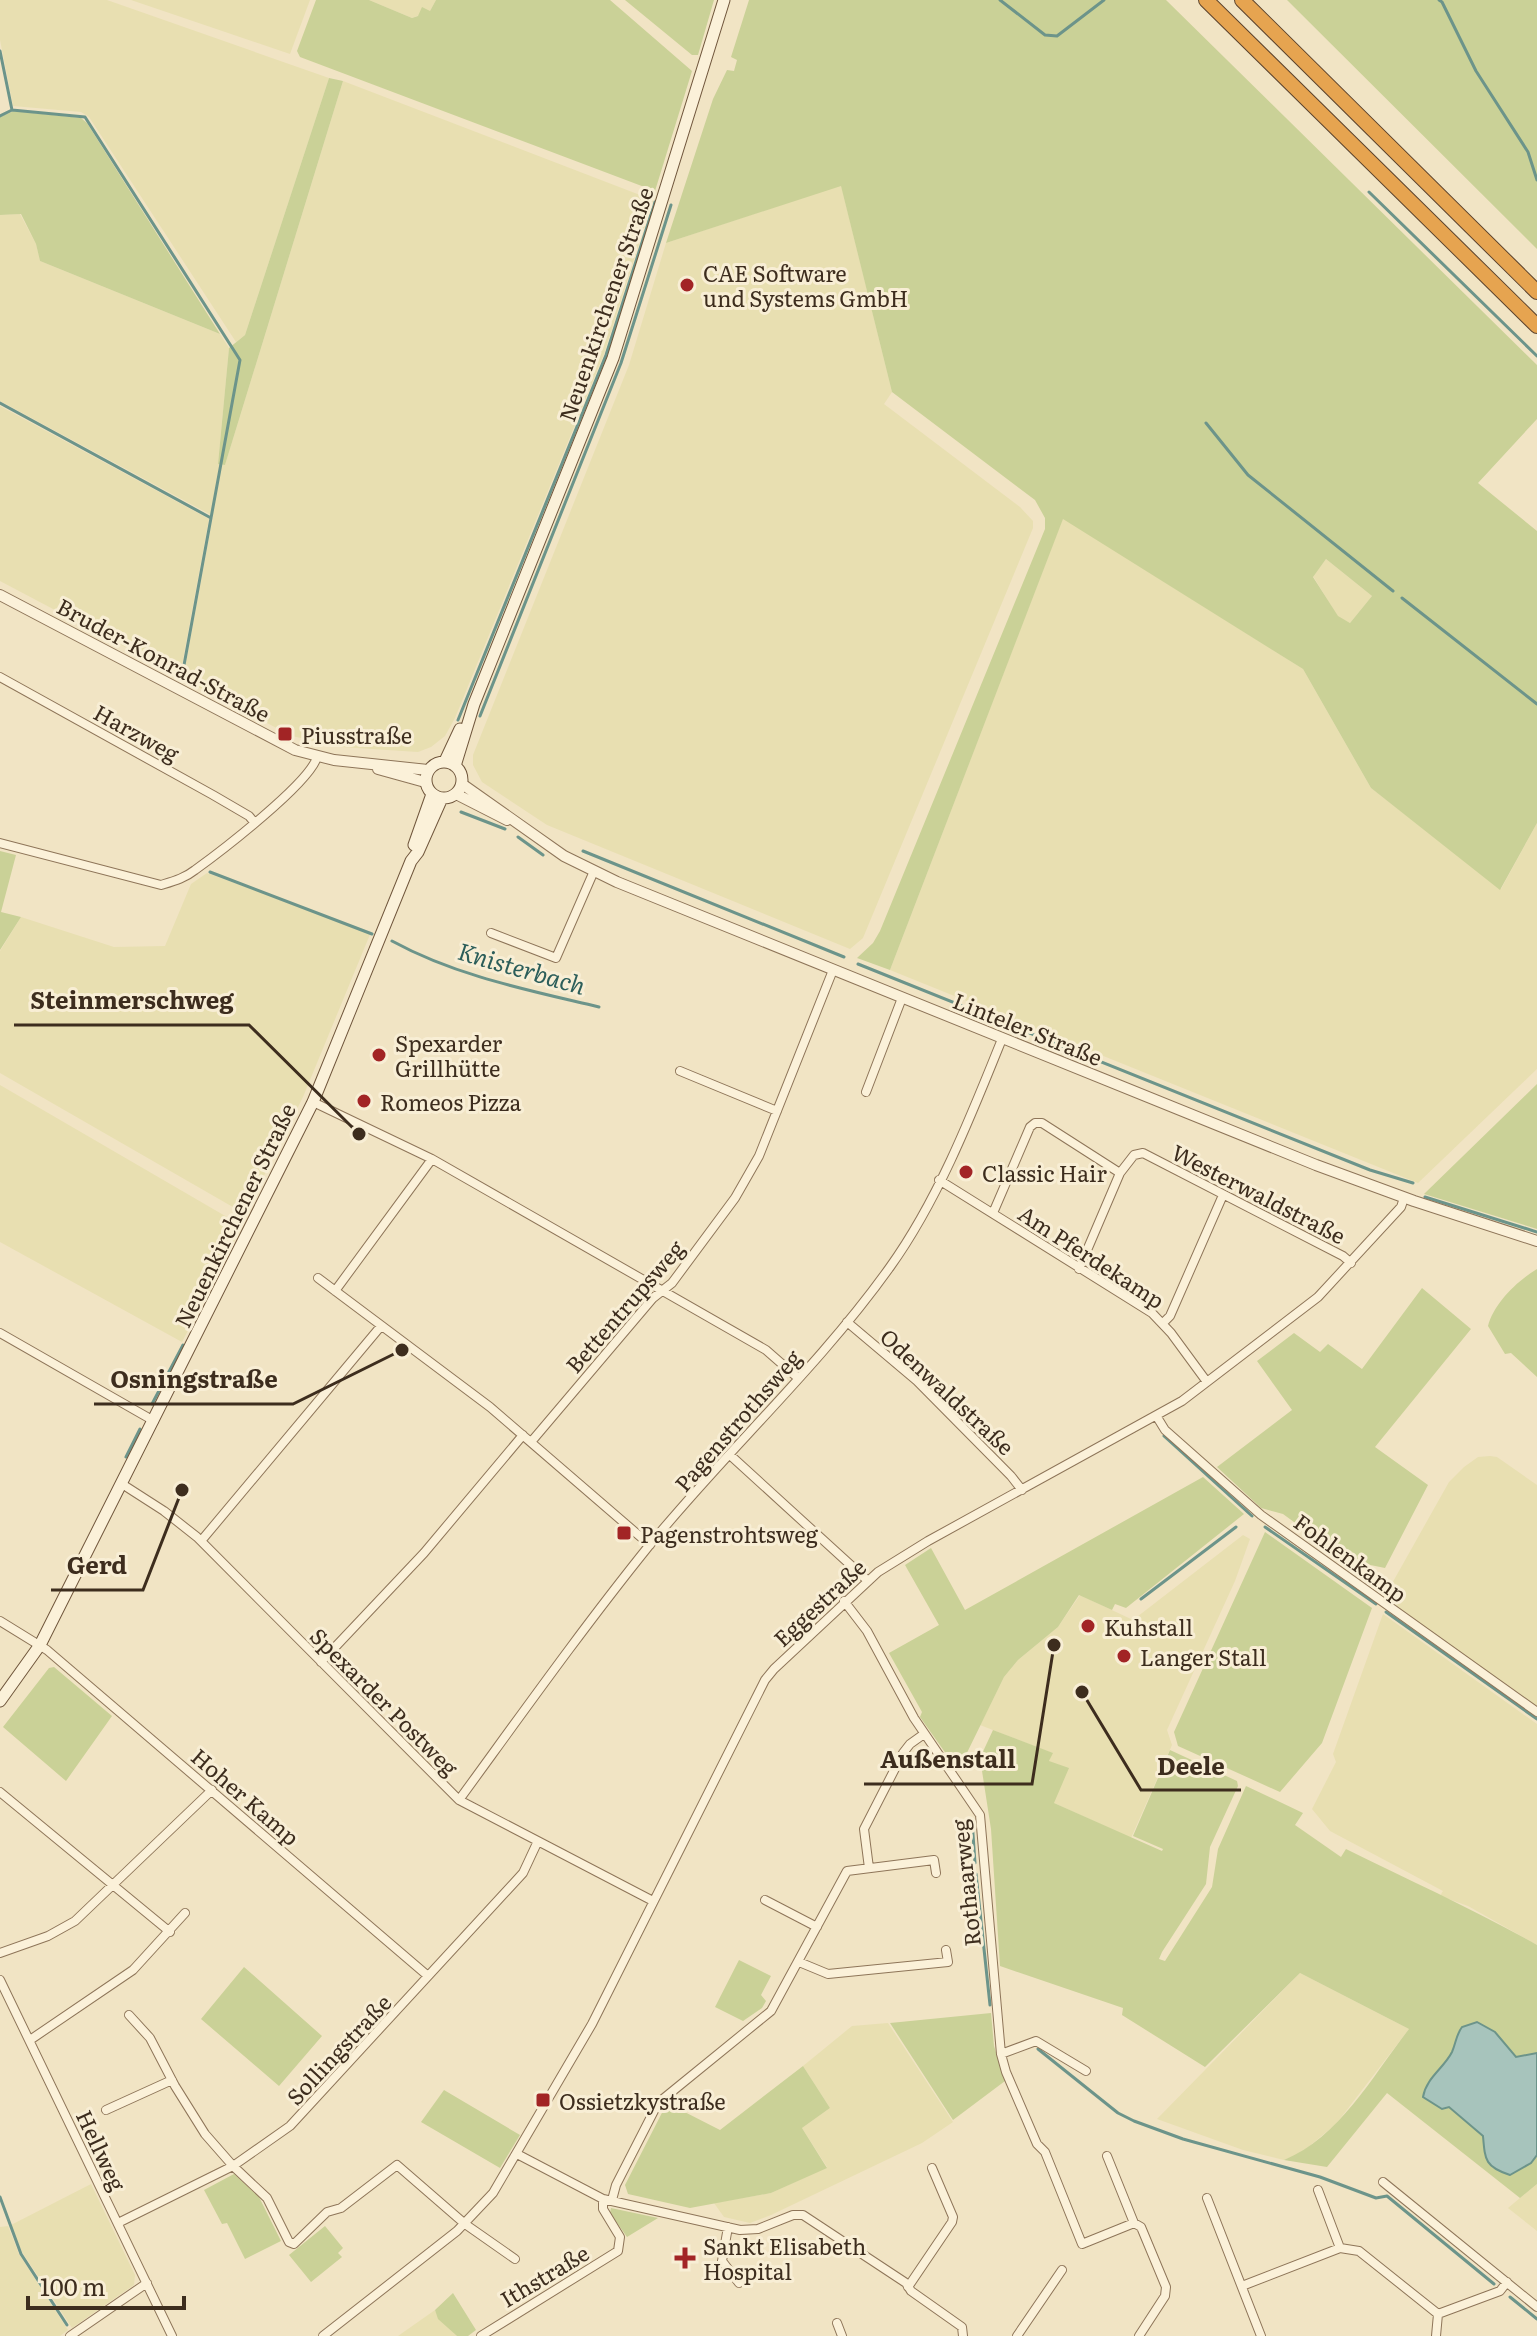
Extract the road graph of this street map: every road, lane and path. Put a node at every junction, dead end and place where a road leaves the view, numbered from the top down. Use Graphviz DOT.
graph roads {
  1 [pos="724,0"];
  2 [pos="1206,0"];
  3 [pos="1242,0"];
  4 [pos="1537,292"];
  5 [pos="1537,326"];
  6 [pos="0,595"];
  7 [pos="0,677"];
  8 [pos="317,757"];
  9 [pos="450,764"];
  10 [pos="427,776"];
  11 [pos="459,789"];
  12 [pos="437,796"];
  13 [pos="254,822"];
  14 [pos="0,843"];
  15 [pos="594,871"];
  16 [pos="491,933"];
  17 [pos="833,970"];
  18 [pos="902,998"];
  19 [pos="1002,1039"];
  20 [pos="680,1071"];
  21 [pos="866,1092"];
  22 [pos="313,1102"];
  23 [pos="777,1111"];
  24 [pos="432,1159"];
  25 [pos="1120,1173"];
  26 [pos="939,1180"];
  27 [pos="1223,1195"];
  28 [pos="1404,1198"];
  29 [pos="993,1213"];
  30 [pos="1537,1241"];
  31 [pos="1351,1263"];
  32 [pos="1079,1269"];
  33 [pos="318,1278"];
  34 [pos="335,1291"];
  35 [pos="663,1291"];
  36 [pos="847,1322"];
  37 [pos="1163,1323"];
  38 [pos="381,1326"];
  39 [pos="0,1333"];
  40 [pos="798,1378"];
  41 [pos="1207,1382"];
  42 [pos="1157,1417"];
  43 [pos="154,1421"];
  44 [pos="523,1435"];
  45 [pos="531,1442"];
  46 [pos="730,1455"];
  47 [pos="122,1484"];
  48 [pos="1022,1490"];
  49 [pos="201,1541"];
  50 [pos="650,1545"];
  51 [pos="867,1580"];
  52 [pos="844,1601"];
  53 [pos="0,1621"];
  54 [pos="40,1645"];
  55 [pos="321,1662"];
  56 [pos="0,1701"];
  57 [pos="1537,1712"];
  58 [pos="924,1734"];
  59 [pos="212,1790"];
  60 [pos="0,1792"];
  61 [pos="459,1800"];
  62 [pos="537,1843"];
  63 [pos="869,1868"];
  64 [pos="936,1873"];
  65 [pos="113,1884"];
  66 [pos="765,1900"];
  67 [pos="653,1901"];
  68 [pos="185,1913"];
  69 [pos="817,1927"];
  70 [pos="170,1932"];
  71 [pos="946,1950"];
  72 [pos="0,1953"];
  73 [pos="799,1962"];
  74 [pos="428,1976"];
  75 [pos="0,1980"];
  76 [pos="129,2015"];
  77 [pos="30,2040"];
  78 [pos="1001,2054"];
  79 [pos="1086,2071"];
  80 [pos="172,2080"];
  81 [pos="106,2110"];
  82 [pos="517,2154"];
  83 [pos="1107,2156"];
  84 [pos="233,2166"];
  85 [pos="932,2168"];
  86 [pos="1383,2182"];
  87 [pos="1318,2190"];
  88 [pos="1207,2198"];
  89 [pos="608,2199"];
  90 [pos="118,2223"];
  91 [pos="1134,2223"];
  92 [pos="465,2224"];
  93 [pos="728,2227"];
  94 [pos="1340,2248"];
  95 [pos="515,2259"];
  96 [pos="1062,2270"];
  97 [pos="1507,2282"];
  98 [pos="147,2283"];
  99 [pos="739,2283"];
  100 [pos="1242,2286"];
  101 [pos="908,2287"];
  102 [pos="1537,2307"];
  103 [pos="1438,2314"];
  104 [pos="837,2323"];
  105 [pos="70,2336"];
  106 [pos="172,2336"];
  107 [pos="323,2336"];
  108 [pos="481,2336"];
  109 [pos="842,2336"];
  110 [pos="963,2336"];
  111 [pos="1017,2336"];
  112 [pos="1139,2336"];
  113 [pos="1261,2336"];
  114 [pos="1436,2336"];
  1 -- 9 [label="main road, Neuenkirchener Straße"];
  2 -- 5 [label="highway"];
  3 -- 4 [label="highway"];
  6 -- 8 [label="street, Bruder-Konrad-Straße"];
  7 -- 13 [label="street, Harzweg"];
  8 -- 10 [label="street, Bruder-Konrad-Straße"];
  8 -- 13 [label="street"];
  9 -- 10 [label="main road"];
  9 -- 11 [label="main road"];
  10 -- 12 [label="main road"];
  11 -- 12 [label="main road"];
  11 -- 15 [label="street, Linteler Straße"];
  12 -- 22 [label="main road, Neuenkirchener Straße"];
  13 -- 14 [label="street"];
  15 -- 16 [label="street"];
  15 -- 17 [label="street, Linteler Straße"];
  17 -- 18 [label="street, Linteler Straße"];
  17 -- 23 [label="street, Bettentrupsweg"];
  18 -- 19 [label="street, Linteler Straße"];
  18 -- 21 [label="street"];
  19 -- 26 [label="street, Pagenstrothsweg"];
  19 -- 28 [label="street, Linteler Straße"];
  20 -- 23 [label="street"];
  22 -- 24 [label="street"];
  22 -- 43 [label="main road, Neuenkirchener Straße"];
  23 -- 35 [label="street, Bettentrupsweg"];
  24 -- 34 [label="street"];
  24 -- 35 [label="street"];
  25 -- 27 [label="street, Westerwaldstraße"];
  25 -- 29 [label="street"];
  25 -- 32 [label="street"];
  26 -- 29 [label="street, Am Pferdekamp"];
  26 -- 36 [label="street, Pagenstrothsweg"];
  27 -- 31 [label="street, Westerwaldstraße"];
  27 -- 37 [label="street"];
  28 -- 30 [label="street, Linteler Straße"];
  28 -- 31 [label="street, Eggestraße"];
  29 -- 32 [label="street, Am Pferdekamp"];
  31 -- 41 [label="street, Eggestraße"];
  32 -- 37 [label="street, Am Pferdekamp"];
  33 -- 34 [label="street"];
  34 -- 38 [label="street"];
  35 -- 40 [label="street"];
  35 -- 45 [label="street, Bettentrupsweg"];
  36 -- 40 [label="street, Pagenstrothsweg"];
  36 -- 48 [label="street, Odenwaldstraße"];
  37 -- 41 [label="street, Am Pferdekamp"];
  38 -- 44 [label="street"];
  38 -- 49 [label="street"];
  39 -- 43 [label="street"];
  40 -- 46 [label="street, Pagenstrothsweg"];
  41 -- 42 [label="street, Eggestraße"];
  42 -- 48 [label="street, Eggestraße"];
  42 -- 57 [label="street, Fohlenkamp"];
  43 -- 47 [label="main road, Neuenkirchener Straße"];
  44 -- 45 [label="street"];
  44 -- 55 [label="street"];
  45 -- 50 [label="street"];
  46 -- 50 [label="street, Pagenstrothsweg"];
  46 -- 51 [label="street"];
  47 -- 49 [label="street, Spexarder Postweg"];
  47 -- 54 [label="main road, Neuenkirchener Straße"];
  48 -- 51 [label="street, Eggestraße"];
  49 -- 55 [label="street, Spexarder Postweg"];
  50 -- 61 [label="street, Pagenstrothsweg"];
  51 -- 52 [label="street, Eggestraße"];
  52 -- 58 [label="street, Rothaarweg"];
  52 -- 67 [label="street, Eggestraße"];
  53 -- 54 [label="street, Hoher Kamp"];
  54 -- 56 [label="main road, Neuenkirchener Straße"];
  54 -- 59 [label="street, Hoher Kamp"];
  55 -- 61 [label="street, Spexarder Postweg"];
  58 -- 63 [label="street"];
  58 -- 78 [label="street, Rothaarweg"];
  59 -- 65 [label="street"];
  59 -- 74 [label="street, Hoher Kamp"];
  60 -- 65 [label="street"];
  61 -- 62 [label="street, Spexarder Postweg"];
  62 -- 67 [label="street, Spexarder Postweg"];
  62 -- 74 [label="street, Sollingstraße"];
  63 -- 64 [label="street"];
  63 -- 69 [label="street"];
  65 -- 70 [label="street"];
  65 -- 72 [label="street"];
  66 -- 69 [label="street"];
  67 -- 82 [label="street, Eggestraße"];
  68 -- 70 [label="street"];
  69 -- 73 [label="street"];
  70 -- 77 [label="street"];
  71 -- 73 [label="street"];
  73 -- 89 [label="street"];
  74 -- 84 [label="street, Sollingstraße"];
  75 -- 77 [label="street, Hellweg"];
  76 -- 80 [label="street"];
  77 -- 90 [label="street, Hellweg"];
  78 -- 79 [label="street"];
  78 -- 91 [label="street, Rothaarweg"];
  80 -- 81 [label="street"];
  80 -- 84 [label="street"];
  82 -- 89 [label="street"];
  82 -- 92 [label="street, Eggestraße"];
  83 -- 91 [label="street"];
  84 -- 90 [label="street, Sollingstraße"];
  84 -- 92 [label="street"];
  85 -- 101 [label="street"];
  86 -- 97 [label="street"];
  87 -- 94 [label="street"];
  88 -- 100 [label="street"];
  89 -- 93 [label="street"];
  89 -- 108 [label="street, Ithstraße"];
  90 -- 98 [label="street, Hellweg"];
  91 -- 112 [label="street"];
  92 -- 95 [label="street"];
  92 -- 107 [label="street, Eggestraße"];
  93 -- 99 [label="street"];
  93 -- 101 [label="street"];
  94 -- 100 [label="street"];
  94 -- 103 [label="street"];
  96 -- 111 [label="street"];
  97 -- 102 [label="street"];
  97 -- 103 [label="street"];
  98 -- 105 [label="street"];
  98 -- 106 [label="street, Hellweg"];
  100 -- 113 [label="street"];
  101 -- 110 [label="street"];
  103 -- 114 [label="street"];
  104 -- 109 [label="street"];
}
